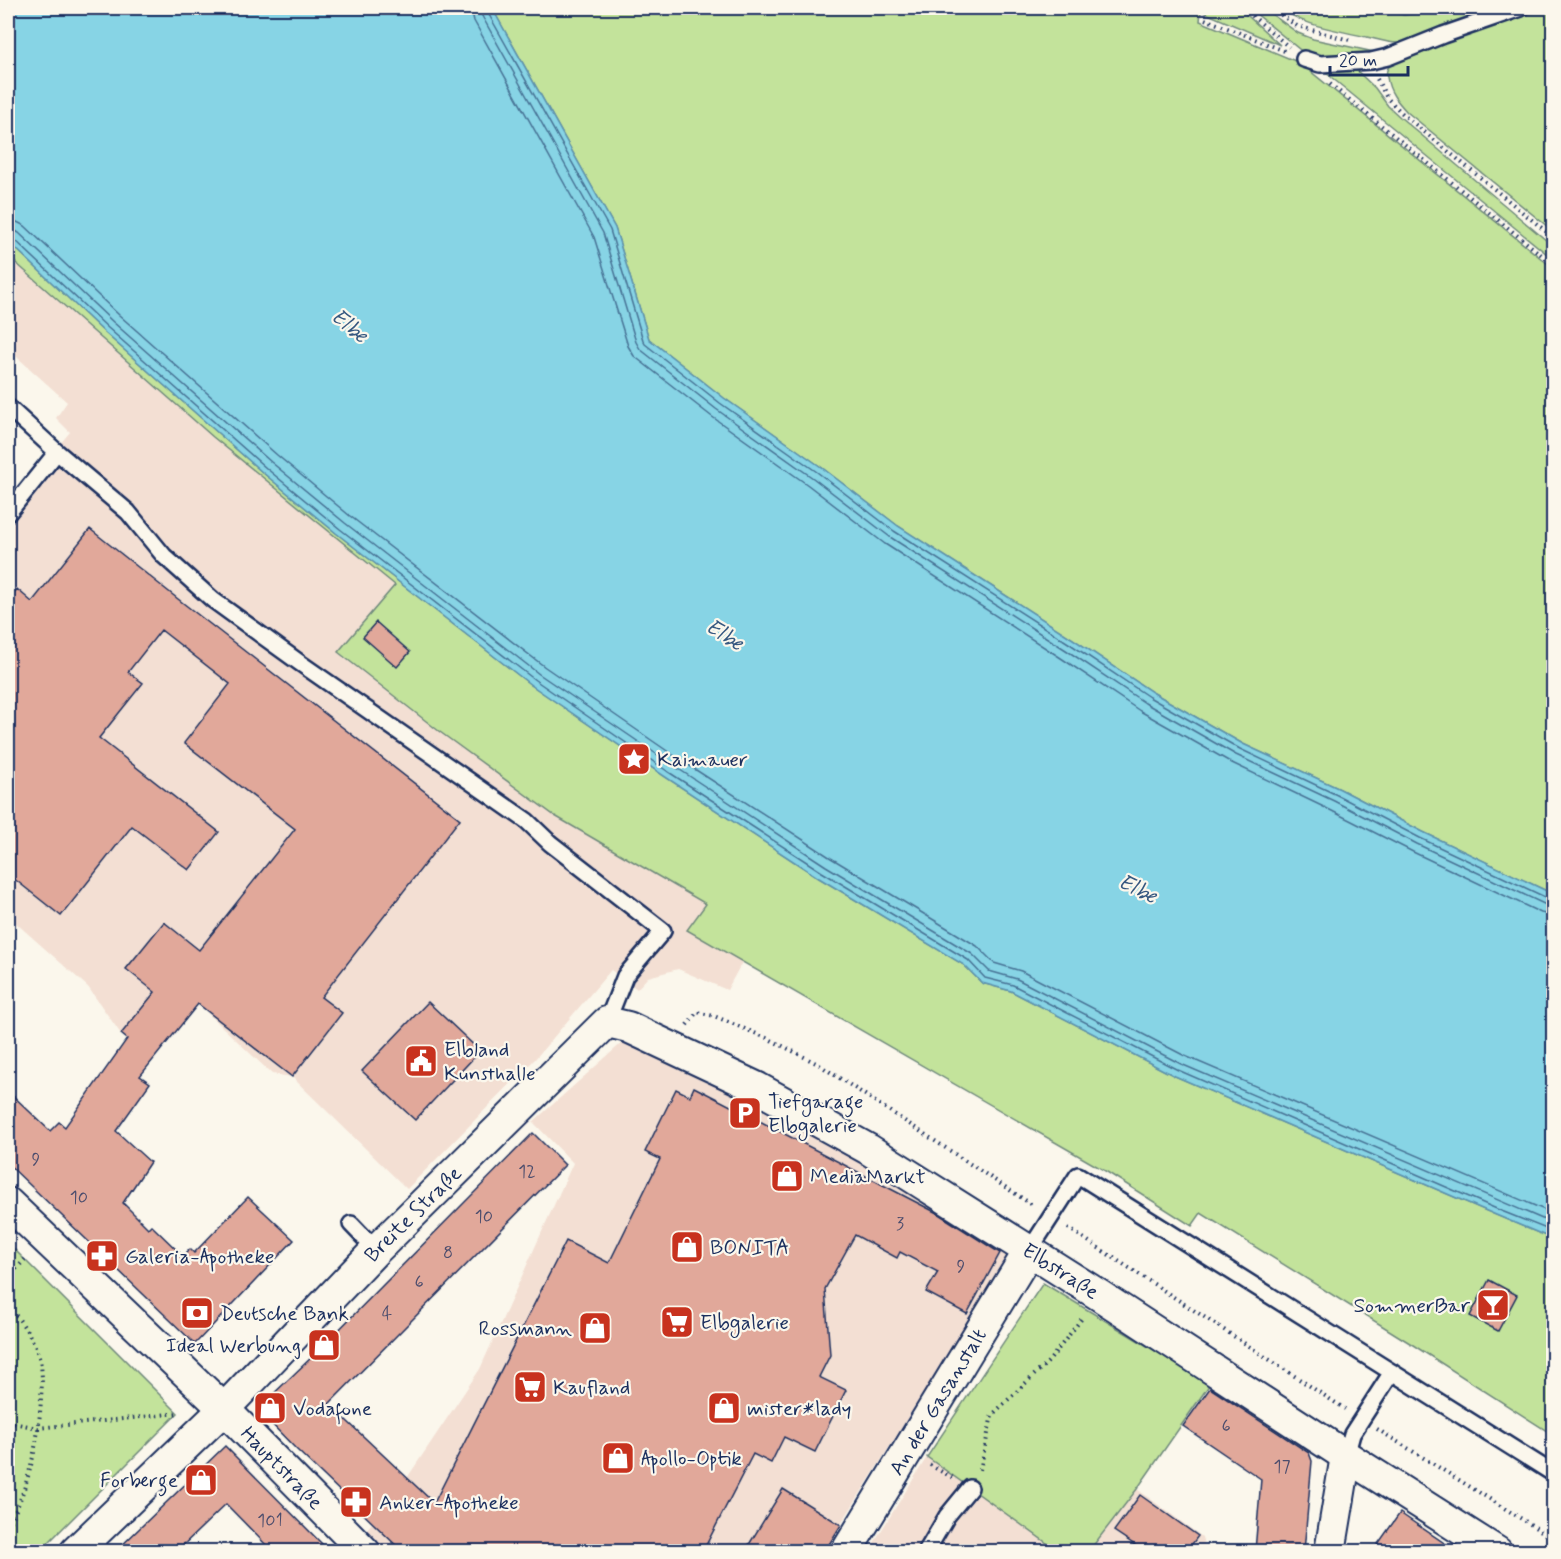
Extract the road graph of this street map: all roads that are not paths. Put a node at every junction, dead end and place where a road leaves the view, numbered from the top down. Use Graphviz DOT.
graph roads {
  1 [pos="1521,8"];
  2 [pos="1304,59"];
  3 [pos="8,407"];
  4 [pos="57,452"];
  5 [pos="8,513"];
  6 [pos="607,1022"];
  7 [pos="8,1203"];
  8 [pos="351,1224"];
  9 [pos="376,1250"];
  10 [pos="1029,1251"];
  11 [pos="1392,1372"];
  12 [pos="224,1409"];
  13 [pos="1346,1456"];
  14 [pos="1554,1474"];
  15 [pos="970,1488"];
  16 [pos="75,1551"];
  17 [pos="365,1551"];
  18 [pos="846,1551"];
  19 [pos="926,1551"];
  20 [pos="1330,1551"];
  21 [pos="1497,1551"];
  1 -- 2 [label="lane"];
  3 -- 4 [label="lane"];
  4 -- 5 [label="lane"];
  4 -- 6 [label="lane"];
  6 -- 9 [label="street, Breite Straße"];
  6 -- 10 [label="street, Elbstraße"];
  7 -- 12 [label="street, Hauptstraße"];
  8 -- 9 [label="lane"];
  9 -- 12 [label="street, Breite Straße"];
  10 -- 11 [label="lane"];
  10 -- 13 [label="street, Elbstraße"];
  10 -- 18 [label="street, An der Gasanstalt"];
  11 -- 13 [label="lane"];
  11 -- 14 [label="lane"];
  12 -- 16 [label="street, Breite Straße"];
  12 -- 17 [label="street, Hauptstraße"];
  13 -- 20 [label="street"];
  13 -- 21 [label="street, Elbstraße"];
  15 -- 19 [label="lane"];
}
